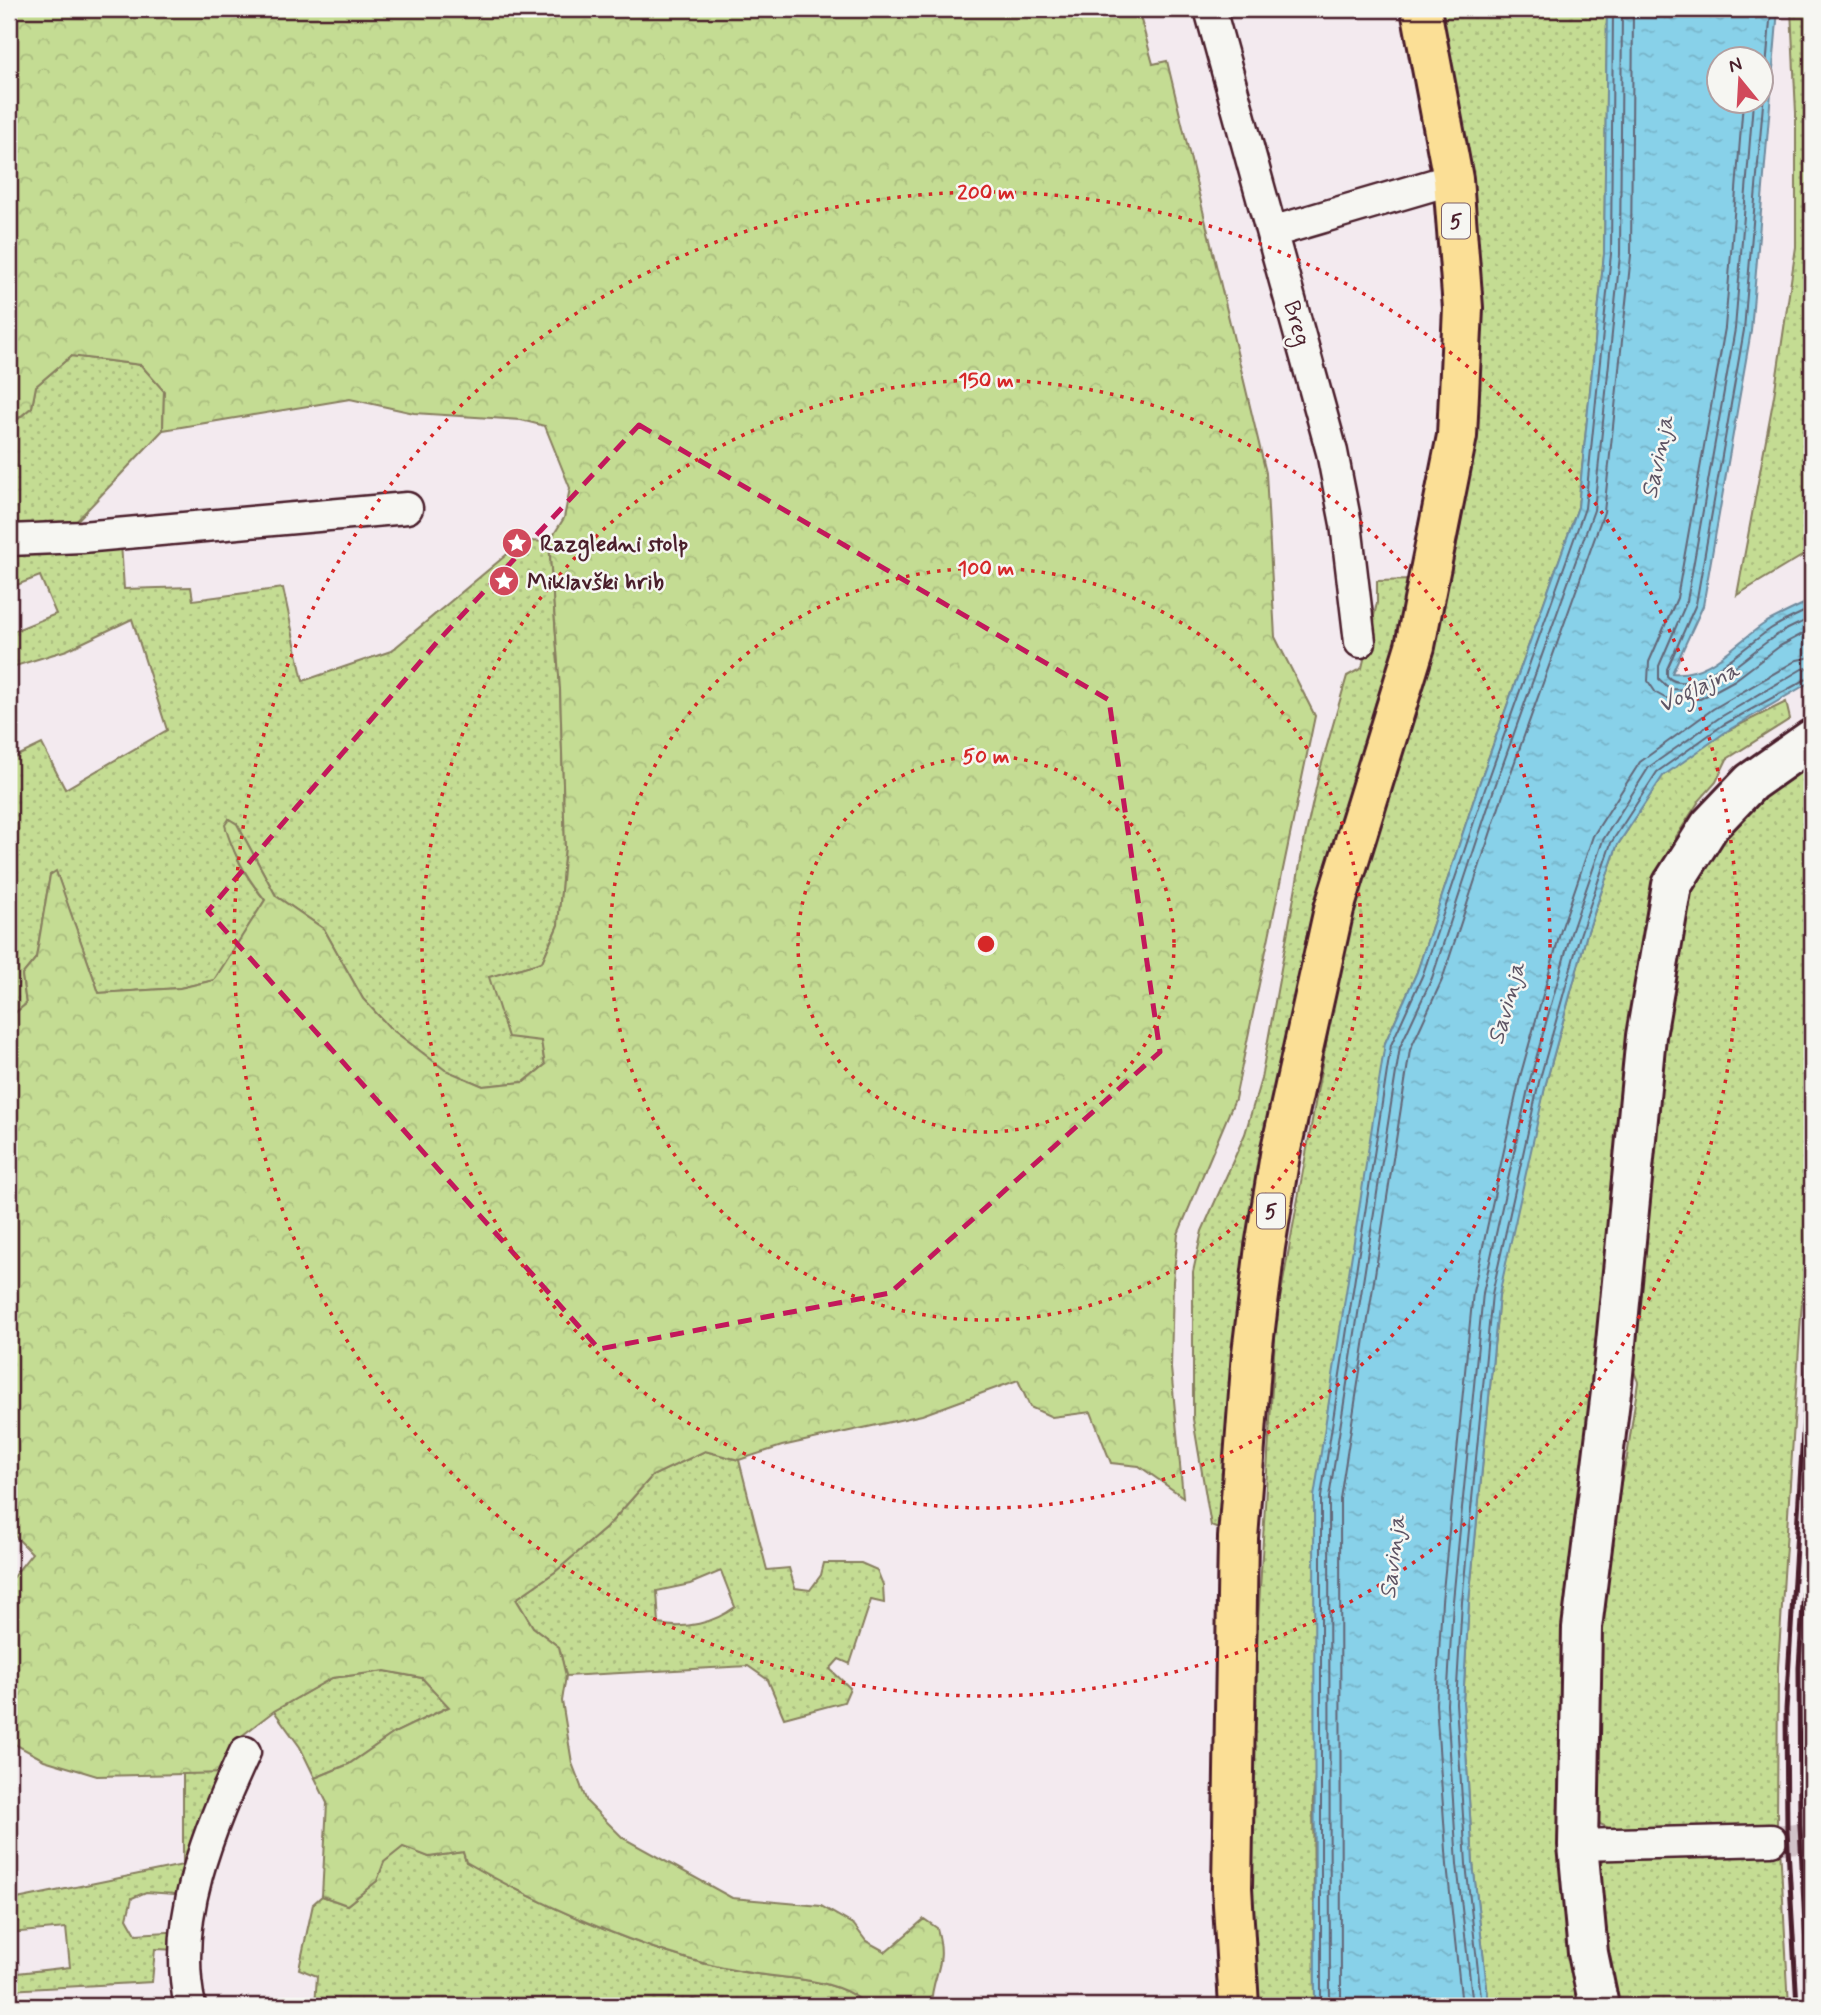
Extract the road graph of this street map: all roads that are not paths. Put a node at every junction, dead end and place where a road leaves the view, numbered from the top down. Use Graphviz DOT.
graph roads {
  1 [pos="1210,9"];
  2 [pos="1421,9"];
  3 [pos="1453,179"];
  4 [pos="1272,232"];
  5 [pos="407,508"];
  6 [pos="9,540"];
  7 [pos="1360,642"];
  8 [pos="1812,739"];
  9 [pos="245,1752"];
  10 [pos="1771,1840"];
  11 [pos="1578,1845"];
  12 [pos="190,2006"];
  13 [pos="1239,2006"];
  14 [pos="1599,2006"];
  1 -- 4 [label="street, Breg"];
  2 -- 3 [label="main road, 5"];
  3 -- 4 [label="street"];
  3 -- 13 [label="main road, 5"];
  4 -- 7 [label="street, Breg"];
  5 -- 6 [label="street"];
  8 -- 11 [label="street"];
  9 -- 12 [label="street"];
  10 -- 11 [label="street"];
  11 -- 14 [label="street"];
}
